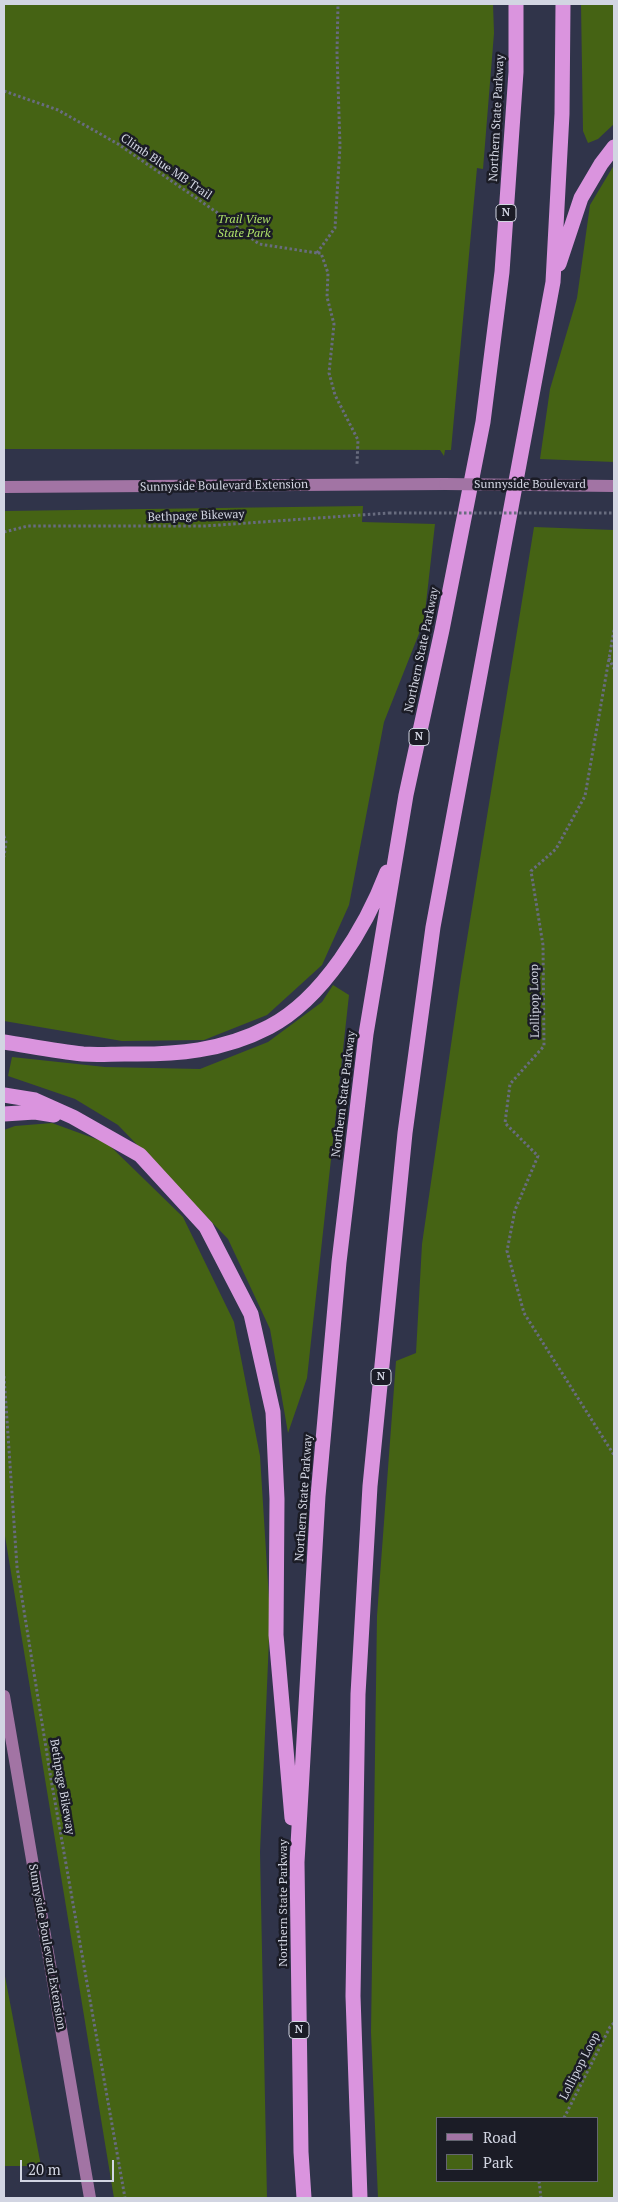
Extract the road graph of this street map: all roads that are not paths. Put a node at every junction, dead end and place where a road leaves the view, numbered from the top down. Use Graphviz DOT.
graph roads {
  1 [pos="516,4"];
  2 [pos="563,4"];
  3 [pos="614,147"];
  4 [pos="553,282"];
  5 [pos="445,484"];
  6 [pos="614,486"];
  7 [pos="4,487"];
  8 [pos="398,846"];
  9 [pos="4,1042"];
  10 [pos="4,1095"];
  11 [pos="4,1114"];
  12 [pos="73,1117"];
  13 [pos="4,1696"];
  14 [pos="297,1862"];
  15 [pos="90,2198"];
  16 [pos="304,2198"];
  17 [pos="360,2198"];
  1 -- 8 [label="highway, Northern State Parkway / N"];
  2 -- 4 [label="highway, N"];
  3 -- 4 [label="highway"];
  4 -- 17 [label="highway, N"];
  5 -- 6 [label="main road, Sunnyside Boulevard, bridge"];
  5 -- 7 [label="main road, Sunnyside Boulevard Extension"];
  8 -- 9 [label="highway"];
  8 -- 14 [label="highway, Northern State Parkway / N"];
  10 -- 12 [label="highway"];
  11 -- 12 [label="highway"];
  12 -- 14 [label="highway"];
  13 -- 15 [label="main road, Sunnyside Boulevard Extension"];
  14 -- 16 [label="highway, Northern State Parkway / N"];
}
